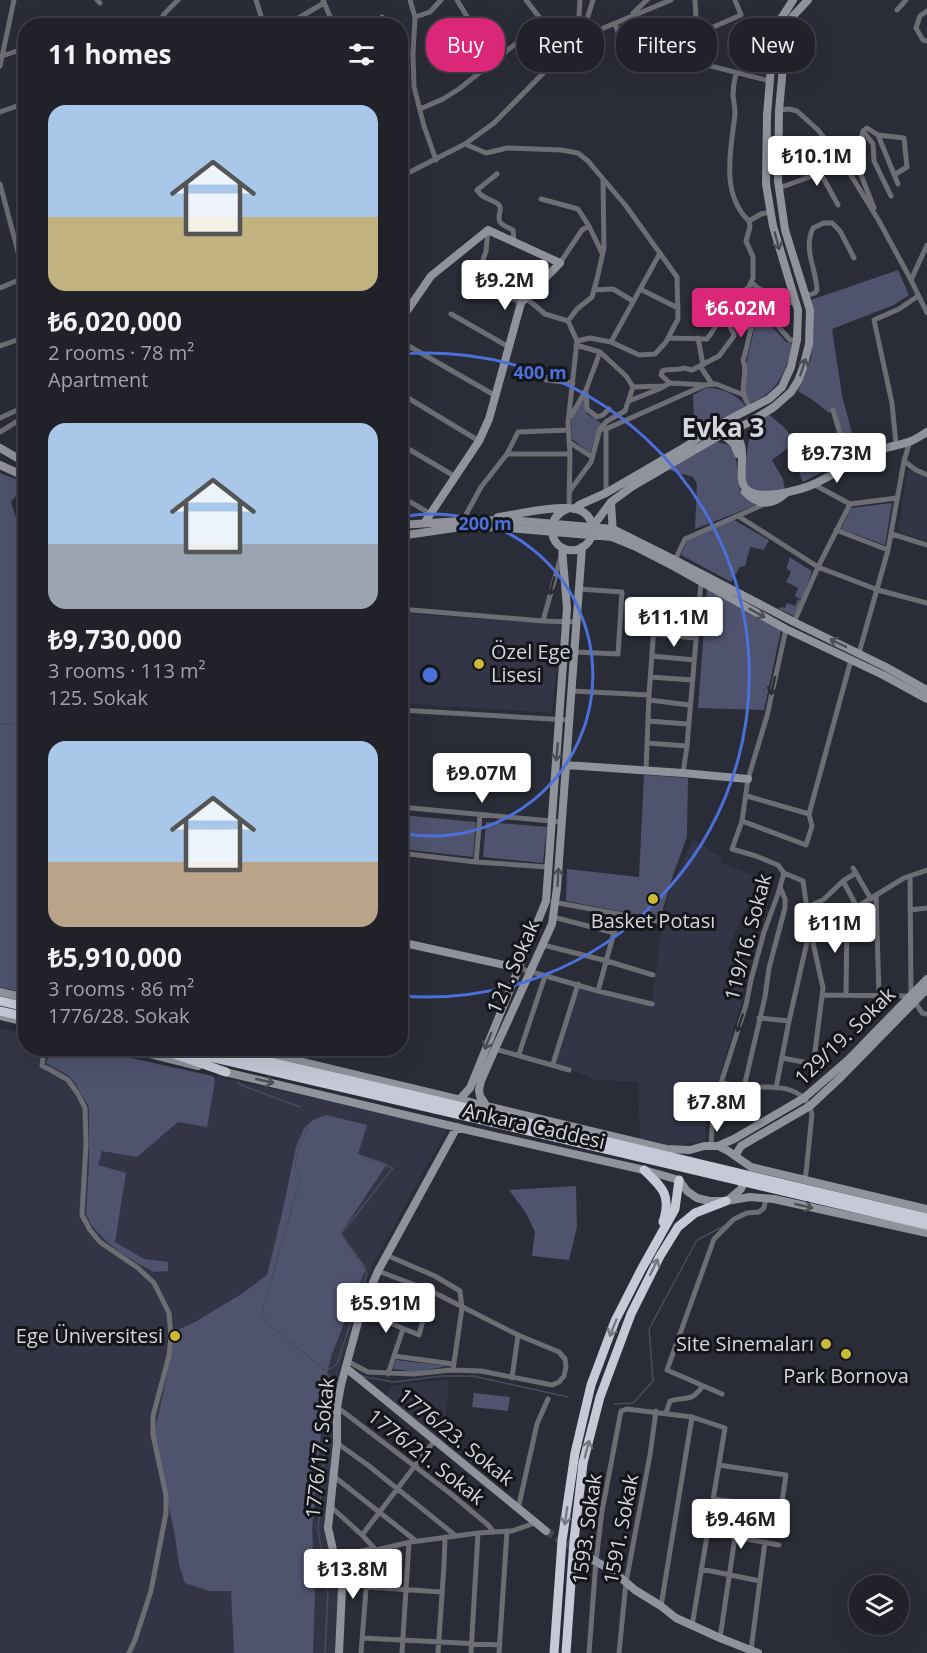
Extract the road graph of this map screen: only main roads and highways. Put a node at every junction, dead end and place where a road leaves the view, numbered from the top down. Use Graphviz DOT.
graph roads {
  1 [pos="0,1001"];
  2 [pos="18,1005"];
  3 [pos="0,1011"];
  4 [pos="18,1015"];
  5 [pos="180,1056"];
  6 [pos="208,1056"];
  7 [pos="241,1056"];
  8 [pos="226,1072"];
  9 [pos="436,1105"];
  10 [pos="644,1170"];
  11 [pos="679,1180"];
  12 [pos="726,1201"];
  13 [pos="927,1218"];
  14 [pos="927,1225"];
  15 [pos="658,1238"];
  16 [pos="554,1653"];
  17 [pos="566,1653"];
  1 -- 2 [label="highway"];
  3 -- 4 [label="highway"];
  5 -- 8 [label="highway"];
  6 -- 9 [label="highway, Ankara Caddesi"];
  7 -- 9 [label="highway, Ankara Caddesi"];
  9 -- 13 [label="highway, Ankara Caddesi, bridge"];
  9 -- 14 [label="highway, Ankara Caddesi, bridge"];
  10 -- 15 [label="highway"];
  11 -- 15 [label="highway"];
  17 -- 12 [label="highway, one-way"];
  15 -- 16 [label="highway, one-way"];
}
